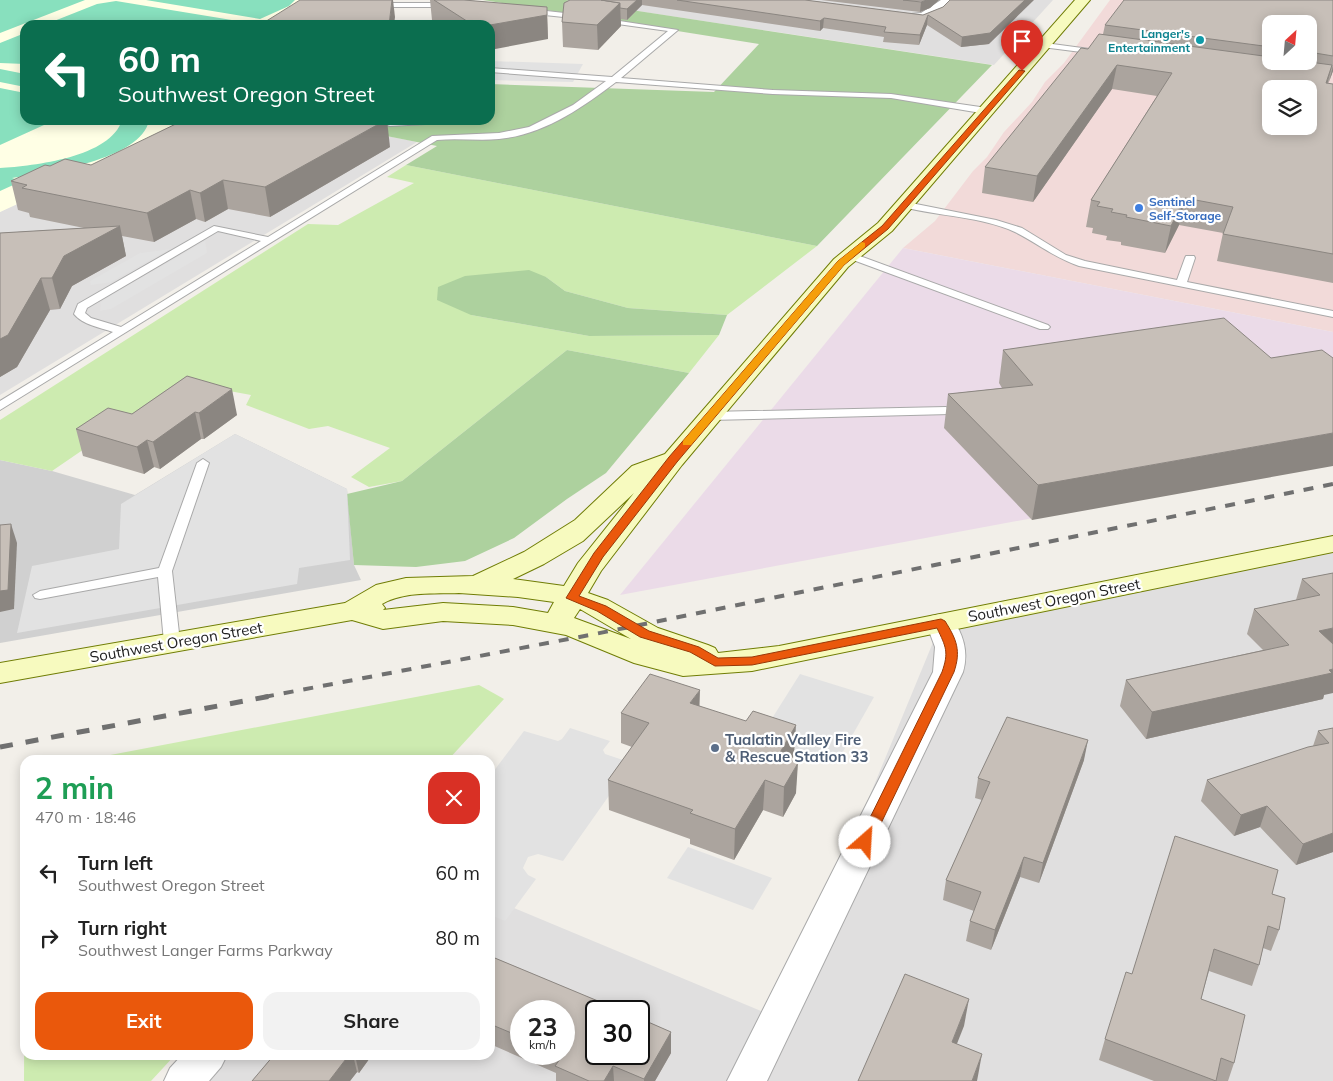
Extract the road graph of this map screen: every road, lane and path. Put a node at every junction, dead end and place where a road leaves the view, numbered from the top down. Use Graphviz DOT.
graph roads {
  1 [pos="949,0"];
  2 [pos="1083,0"];
  3 [pos="369,5"];
  4 [pos="458,5"];
  5 [pos="515,10"];
  6 [pos="892,17"];
  7 [pos="1045,44"];
  8 [pos="1108,53"];
  9 [pos="495,70"];
  10 [pos="613,78"];
  11 [pos="987,111"];
  12 [pos="428,125"];
  13 [pos="435,138"];
  14 [pos="906,205"];
  15 [pos="269,240"];
  16 [pos="849,254"];
  17 [pos="1190,258"];
  18 [pos="1180,284"];
  19 [pos="1333,314"];
  20 [pos="1044,327"];
  21 [pos="123,331"];
  22 [pos="0,406"];
  23 [pos="946,411"];
  24 [pos="710,416"];
  25 [pos="673,460"];
  26 [pos="203,463"];
  27 [pos="1333,544"];
  28 [pos="166,571"];
  29 [pos="476,585"];
  30 [pos="40,594"];
  31 [pos="572,598"];
  32 [pos="353,611"];
  33 [pos="941,623"];
  34 [pos="556,624"];
  35 [pos="172,642"];
  36 [pos="715,662"];
  37 [pos="0,674"];
  38 [pos="203,1060"];
  39 [pos="184,1081"];
  40 [pos="747,1081"];
  1 -- 6 [label="street"];
  2 -- 7 [label="main road"];
  3 -- 4 [label="lane"];
  5 -- 10 [label="lane"];
  7 -- 8 [label="lane"];
  7 -- 11 [label="main road"];
  9 -- 10 [label="lane"];
  10 -- 11 [label="lane"];
  10 -- 13 [label="lane"];
  11 -- 14 [label="main road"];
  12 -- 13 [label="lane"];
  13 -- 15 [label="lane"];
  14 -- 16 [label="main road"];
  14 -- 18 [label="lane"];
  15 -- 21 [label="lane"];
  15 -- 21 [label="lane"];
  16 -- 20 [label="lane"];
  16 -- 24 [label="main road"];
  17 -- 18 [label="lane"];
  18 -- 19 [label="lane"];
  21 -- 22 [label="lane"];
  23 -- 24 [label="lane"];
  24 -- 25 [label="main road"];
  25 -- 29 [label="main road"];
  25 -- 31 [label="main road"];
  26 -- 28 [label="lane"];
  27 -- 33 [label="main road, Southwest Oregon Street"];
  28 -- 30 [label="lane"];
  28 -- 35 [label="lane"];
  29 -- 31 [label="main road, Southwest Oregon Street"];
  29 -- 32 [label="main road, Southwest Oregon Street"];
  31 -- 32 [label="main road"];
  31 -- 34 [label="main road"];
  31 -- 36 [label="main road, Southwest Oregon Street"];
  32 -- 34 [label="main road, Southwest Oregon Street"];
  32 -- 35 [label="main road, Southwest Oregon Street"];
  33 -- 36 [label="main road, Southwest Oregon Street"];
  33 -- 40 [label="street"];
  34 -- 36 [label="main road, Southwest Oregon Street"];
  35 -- 37 [label="main road, Southwest Oregon Street"];
  38 -- 39 [label="street"];
}
